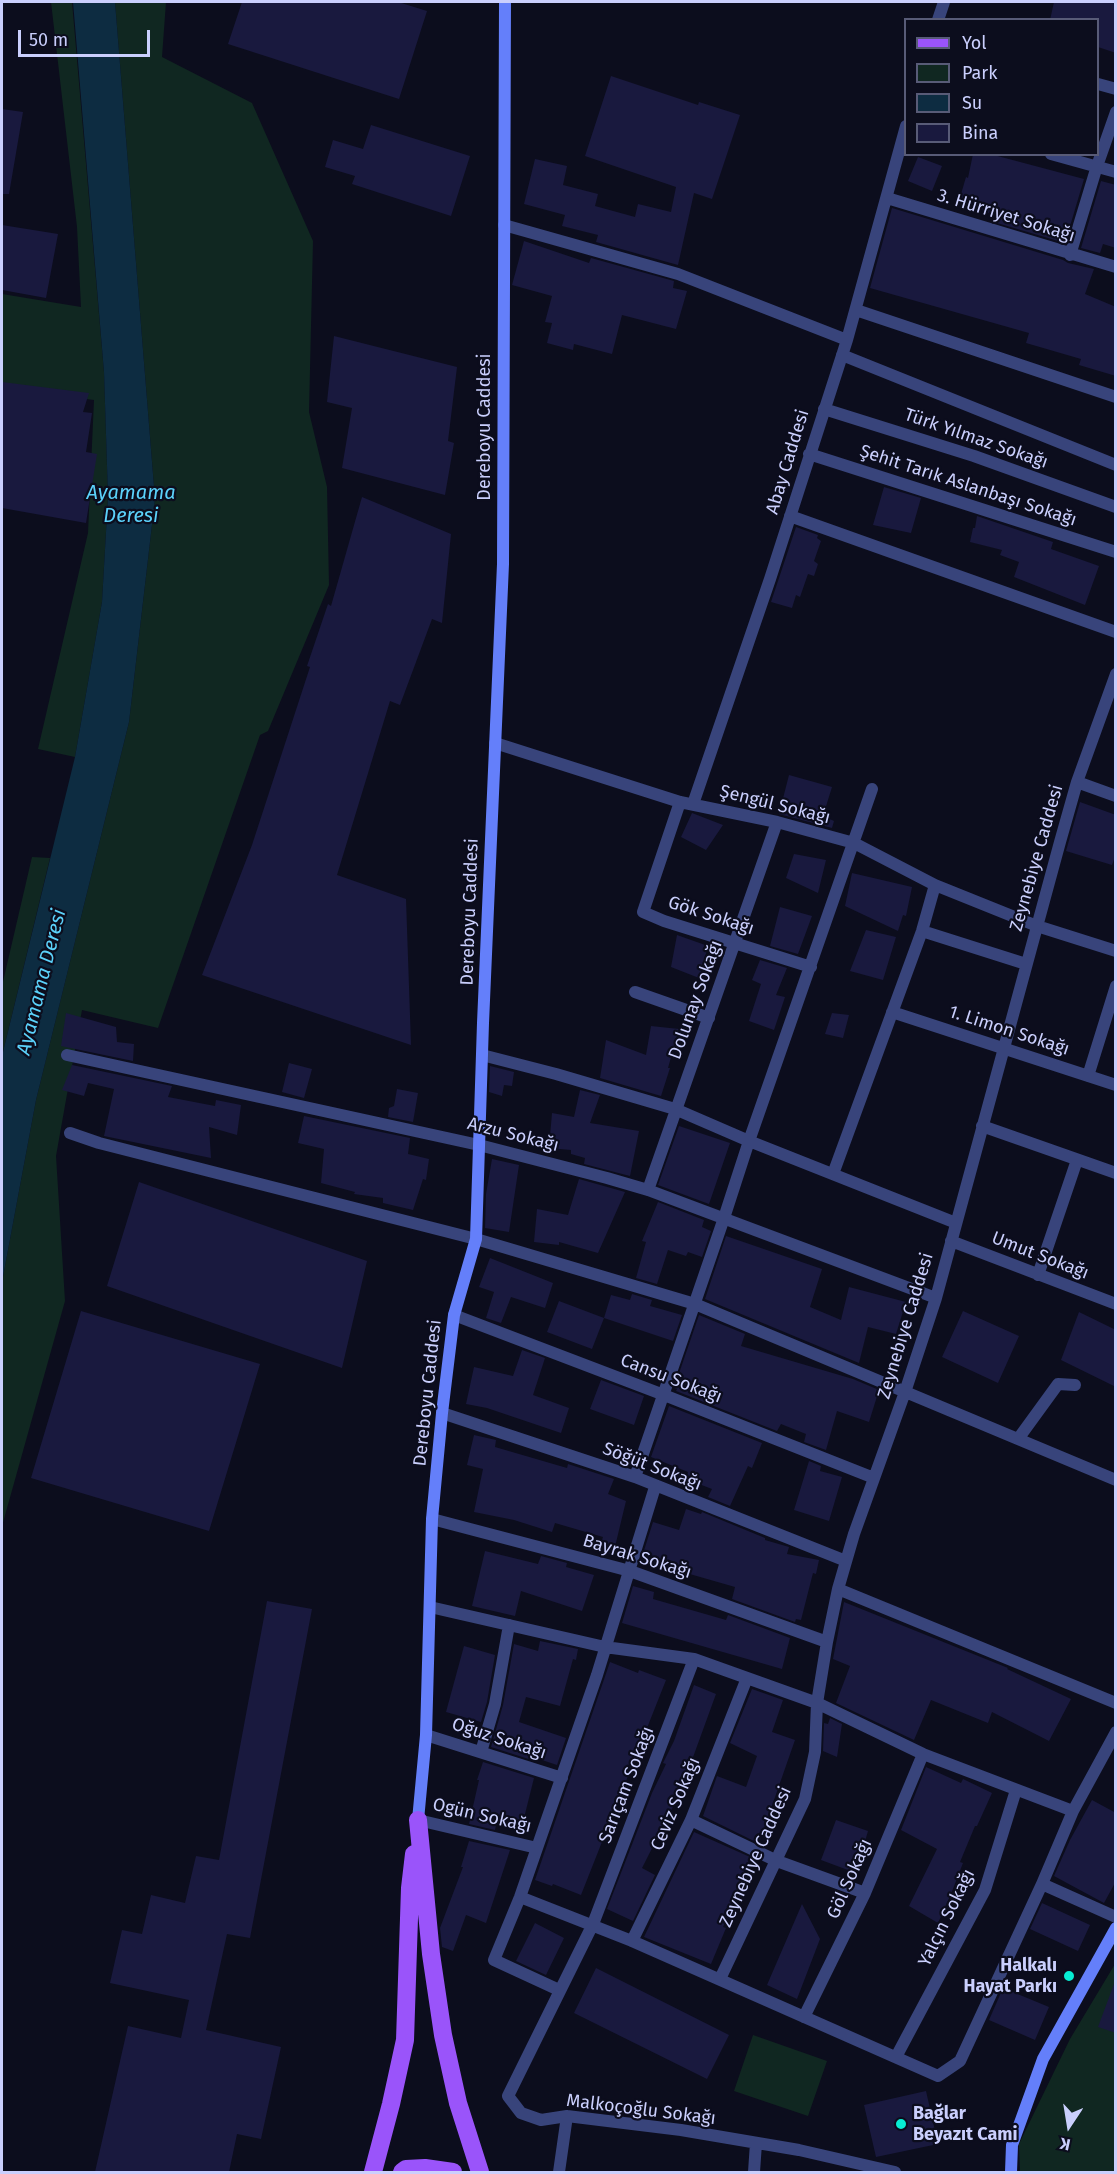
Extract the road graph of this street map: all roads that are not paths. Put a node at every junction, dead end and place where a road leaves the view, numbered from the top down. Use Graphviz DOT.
graph roads {
  1 [pos="506,2"];
  2 [pos="944,2"];
  3 [pos="939,18"];
  4 [pos="1099,84"];
  5 [pos="1116,89"];
  6 [pos="1116,112"];
  7 [pos="904,134"];
  8 [pos="1059,156"];
  9 [pos="1097,166"];
  10 [pos="1116,172"];
  11 [pos="887,198"];
  12 [pos="504,225"];
  13 [pos="1070,255"];
  14 [pos="1116,267"];
  15 [pos="856,310"];
  16 [pos="848,340"];
  17 [pos="842,355"];
  18 [pos="1116,397"];
  19 [pos="824,408"];
  20 [pos="809,454"];
  21 [pos="1116,465"];
  22 [pos="1116,507"];
  23 [pos="790,516"];
  24 [pos="1116,552"];
  25 [pos="1116,632"];
  26 [pos="1116,674"];
  27 [pos="495,742"];
  28 [pos="1077,782"];
  29 [pos="872,789"];
  30 [pos="1116,796"];
  31 [pos="680,802"];
  32 [pos="693,804"];
  33 [pos="777,822"];
  34 [pos="854,843"];
  35 [pos="935,885"];
  36 [pos="1037,926"];
  37 [pos="922,931"];
  38 [pos="735,943"];
  39 [pos="1116,951"];
  40 [pos="1026,964"];
  41 [pos="811,967"];
  42 [pos="1116,986"];
  43 [pos="635,992"];
  44 [pos="892,1012"];
  45 [pos="708,1018"];
  46 [pos="1004,1048"];
  47 [pos="67,1055"];
  48 [pos="482,1055"];
  49 [pos="1088,1076"];
  50 [pos="1116,1085"];
  51 [pos="675,1109"];
  52 [pos="982,1126"];
  53 [pos="70,1133"];
  54 [pos="748,1141"];
  55 [pos="479,1145"];
  56 [pos="1077,1160"];
  57 [pos="1116,1173"];
  58 [pos="833,1174"];
  59 [pos="648,1190"];
  60 [pos="724,1218"];
  61 [pos="956,1223"];
  62 [pos="476,1239"];
  63 [pos="951,1241"];
  64 [pos="1038,1275"];
  65 [pos="936,1298"];
  66 [pos="694,1304"];
  67 [pos="1116,1304"];
  68 [pos="454,1315"];
  69 [pos="1075,1385"];
  70 [pos="905,1392"];
  71 [pos="664,1395"];
  72 [pos="442,1413"];
  73 [pos="1018,1439"];
  74 [pos="635,1477"];
  75 [pos="874,1478"];
  76 [pos="1116,1480"];
  77 [pos="655,1487"];
  78 [pos="432,1519"];
  79 [pos="846,1561"];
  80 [pos="630,1571"];
  81 [pos="838,1589"];
  82 [pos="430,1607"];
  83 [pos="509,1625"];
  84 [pos="827,1641"];
  85 [pos="606,1647"];
  86 [pos="694,1659"];
  87 [pos="747,1678"];
  88 [pos="818,1702"];
  89 [pos="1116,1703"];
  90 [pos="1116,1732"];
  91 [pos="426,1735"];
  92 [pos="481,1752"];
  93 [pos="923,1754"];
  94 [pos="562,1778"];
  95 [pos="1016,1790"];
  96 [pos="1073,1811"];
  97 [pos="418,1820"];
  98 [pos="691,1820"];
  99 [pos="537,1848"];
  100 [pos="777,1861"];
  101 [pos="1042,1884"];
  102 [pos="865,1893"];
  103 [pos="520,1897"];
  104 [pos="1116,1917"];
  105 [pos="593,1924"];
  106 [pos="1116,1928"];
  107 [pos="632,1941"];
  108 [pos="720,1979"];
  109 [pos="559,1990"];
  110 [pos="804,2017"];
  111 [pos="896,2057"];
  112 [pos="567,2116"];
  113 [pos="756,2143"];
  114 [pos="851,2167"];
  115 [pos="373,2172"];
  116 [pos="402,2172"];
  117 [pos="453,2172"];
  118 [pos="480,2172"];
  119 [pos="560,2172"];
  120 [pos="754,2172"];
  121 [pos="896,2172"];
  122 [pos="1011,2172"];
  1 -- 12 [label="main road, Dereboyu Caddesi"];
  2 -- 3 [label="street"];
  4 -- 5 [label="street"];
  6 -- 9 [label="street"];
  7 -- 11 [label="street, Abay Caddesi"];
  8 -- 9 [label="street"];
  9 -- 10 [label="street"];
  9 -- 13 [label="street"];
  11 -- 13 [label="street, 3. Hürriyet Sokağı"];
  11 -- 15 [label="street, Abay Caddesi"];
  12 -- 16 [label="street"];
  12 -- 27 [label="main road, Dereboyu Caddesi"];
  13 -- 14 [label="street, 3. Hürriyet Sokağı"];
  15 -- 16 [label="street, Abay Caddesi"];
  15 -- 18 [label="street"];
  16 -- 17 [label="street, Abay Caddesi"];
  17 -- 19 [label="street, Abay Caddesi"];
  17 -- 21 [label="street"];
  19 -- 20 [label="street, Abay Caddesi"];
  19 -- 22 [label="street, Türk Yılmaz Sokağı"];
  20 -- 23 [label="street, Abay Caddesi"];
  20 -- 24 [label="street, Şehit Tarık Aslanbaşı Sokağı"];
  23 -- 25 [label="street"];
  23 -- 32 [label="street, Abay Caddesi"];
  26 -- 28 [label="street, Zeynebiye Caddesi"];
  27 -- 31 [label="street, Şengül Sokağı"];
  27 -- 48 [label="main road, Dereboyu Caddesi"];
  28 -- 30 [label="street"];
  28 -- 36 [label="street, Zeynebiye Caddesi"];
  29 -- 34 [label="street"];
  31 -- 32 [label="street, Şengül Sokağı"];
  31 -- 38 [label="street, Gök Sokağı"];
  32 -- 33 [label="street, Şengül Sokağı"];
  33 -- 34 [label="street, Şengül Sokağı"];
  33 -- 38 [label="street, Dolunay Sokağı"];
  34 -- 35 [label="street, Şengül Sokağı"];
  34 -- 41 [label="street"];
  35 -- 36 [label="street, Şengül Sokağı"];
  35 -- 37 [label="street"];
  36 -- 39 [label="street, Şengül Sokağı"];
  36 -- 40 [label="street, Zeynebiye Caddesi"];
  37 -- 40 [label="street"];
  37 -- 44 [label="street"];
  38 -- 41 [label="street, Gök Sokağı"];
  38 -- 45 [label="street, Dolunay Sokağı"];
  40 -- 46 [label="street, Zeynebiye Caddesi"];
  41 -- 54 [label="street"];
  42 -- 49 [label="street"];
  43 -- 45 [label="street"];
  44 -- 46 [label="street, 1. Limon Sokağı"];
  44 -- 58 [label="street"];
  45 -- 51 [label="street, Dolunay Sokağı"];
  46 -- 49 [label="street, 1. Limon Sokağı"];
  46 -- 52 [label="street, Zeynebiye Caddesi"];
  47 -- 55 [label="street, Arzu Sokağı"];
  48 -- 51 [label="street"];
  48 -- 55 [label="main road, Dereboyu Caddesi"];
  49 -- 50 [label="street, 1. Limon Sokağı"];
  51 -- 54 [label="street"];
  51 -- 59 [label="street, Dolunay Sokağı"];
  52 -- 56 [label="street"];
  52 -- 61 [label="street, Zeynebiye Caddesi"];
  53 -- 62 [label="street"];
  54 -- 58 [label="street"];
  54 -- 60 [label="street"];
  55 -- 59 [label="street, Arzu Sokağı"];
  55 -- 62 [label="main road, Dereboyu Caddesi"];
  56 -- 57 [label="street"];
  56 -- 64 [label="street"];
  58 -- 61 [label="street"];
  59 -- 60 [label="street, Arzu Sokağı"];
  60 -- 65 [label="street, Arzu Sokağı"];
  60 -- 66 [label="street"];
  61 -- 63 [label="street, Zeynebiye Caddesi"];
  62 -- 66 [label="street"];
  62 -- 68 [label="main road, Dereboyu Caddesi"];
  63 -- 64 [label="street, Umut Sokağı"];
  63 -- 65 [label="street, Zeynebiye Caddesi"];
  64 -- 67 [label="street, Umut Sokağı"];
  65 -- 70 [label="street, Zeynebiye Caddesi"];
  66 -- 70 [label="street"];
  66 -- 71 [label="street"];
  68 -- 71 [label="street, Cansu Sokağı"];
  68 -- 72 [label="main road, Dereboyu Caddesi"];
  69 -- 73 [label="street"];
  70 -- 73 [label="street"];
  70 -- 75 [label="street, Zeynebiye Caddesi"];
  71 -- 74 [label="street"];
  71 -- 75 [label="street, Cansu Sokağı"];
  72 -- 74 [label="street, Söğüt Sokağı"];
  72 -- 78 [label="main road, Dereboyu Caddesi"];
  73 -- 76 [label="street"];
  74 -- 77 [label="street, Söğüt Sokağı"];
  75 -- 79 [label="street, Zeynebiye Caddesi"];
  77 -- 79 [label="street, Söğüt Sokağı"];
  77 -- 80 [label="street"];
  78 -- 80 [label="street, Bayrak Sokağı"];
  78 -- 82 [label="main road, Dereboyu Caddesi"];
  79 -- 81 [label="street, Zeynebiye Caddesi"];
  80 -- 84 [label="street, Bayrak Sokağı"];
  80 -- 85 [label="street"];
  81 -- 84 [label="street, Zeynebiye Caddesi"];
  81 -- 89 [label="street"];
  82 -- 83 [label="street"];
  82 -- 91 [label="main road, Dereboyu Caddesi"];
  83 -- 85 [label="street"];
  83 -- 92 [label="street"];
  84 -- 88 [label="street, Zeynebiye Caddesi"];
  85 -- 86 [label="street"];
  85 -- 94 [label="street"];
  86 -- 87 [label="street"];
  86 -- 105 [label="street, Sarıçam Sokağı"];
  87 -- 88 [label="street"];
  87 -- 98 [label="street, Ceviz Sokağı"];
  88 -- 93 [label="street"];
  88 -- 100 [label="street, Zeynebiye Caddesi"];
  90 -- 96 [label="street"];
  91 -- 92 [label="street, Oğuz Sokağı"];
  91 -- 97 [label="main road, Dereboyu Caddesi"];
  92 -- 94 [label="street, Oğuz Sokağı"];
  93 -- 95 [label="street"];
  93 -- 102 [label="street, Göl Sokağı"];
  94 -- 99 [label="street"];
  95 -- 96 [label="street"];
  95 -- 111 [label="street, Yalçın Sokağı"];
  96 -- 101 [label="street"];
  97 -- 99 [label="street, Ogün Sokağı"];
  97 -- 115 [label="main road"];
  97 -- 118 [label="main road"];
  98 -- 100 [label="street"];
  98 -- 107 [label="street, Ceviz Sokağı"];
  99 -- 103 [label="street"];
  100 -- 102 [label="street"];
  100 -- 108 [label="street, Zeynebiye Caddesi"];
  101 -- 104 [label="street"];
  101 -- 111 [label="street"];
  102 -- 110 [label="street, Göl Sokağı"];
  103 -- 105 [label="street"];
  103 -- 109 [label="street"];
  105 -- 107 [label="street"];
  105 -- 109 [label="street, Malkoçoğlu Sokağı"];
  106 -- 122 [label="main road"];
  107 -- 108 [label="street"];
  108 -- 110 [label="street"];
  109 -- 112 [label="street, Malkoçoğlu Sokağı"];
  110 -- 111 [label="street"];
  112 -- 113 [label="street, Malkoçoğlu Sokağı"];
  112 -- 119 [label="street"];
  113 -- 114 [label="street, Malkoçoğlu Sokağı"];
  113 -- 120 [label="street"];
  114 -- 121 [label="street, Malkoçoğlu Sokağı"];
  116 -- 117 [label="main road"];
}
